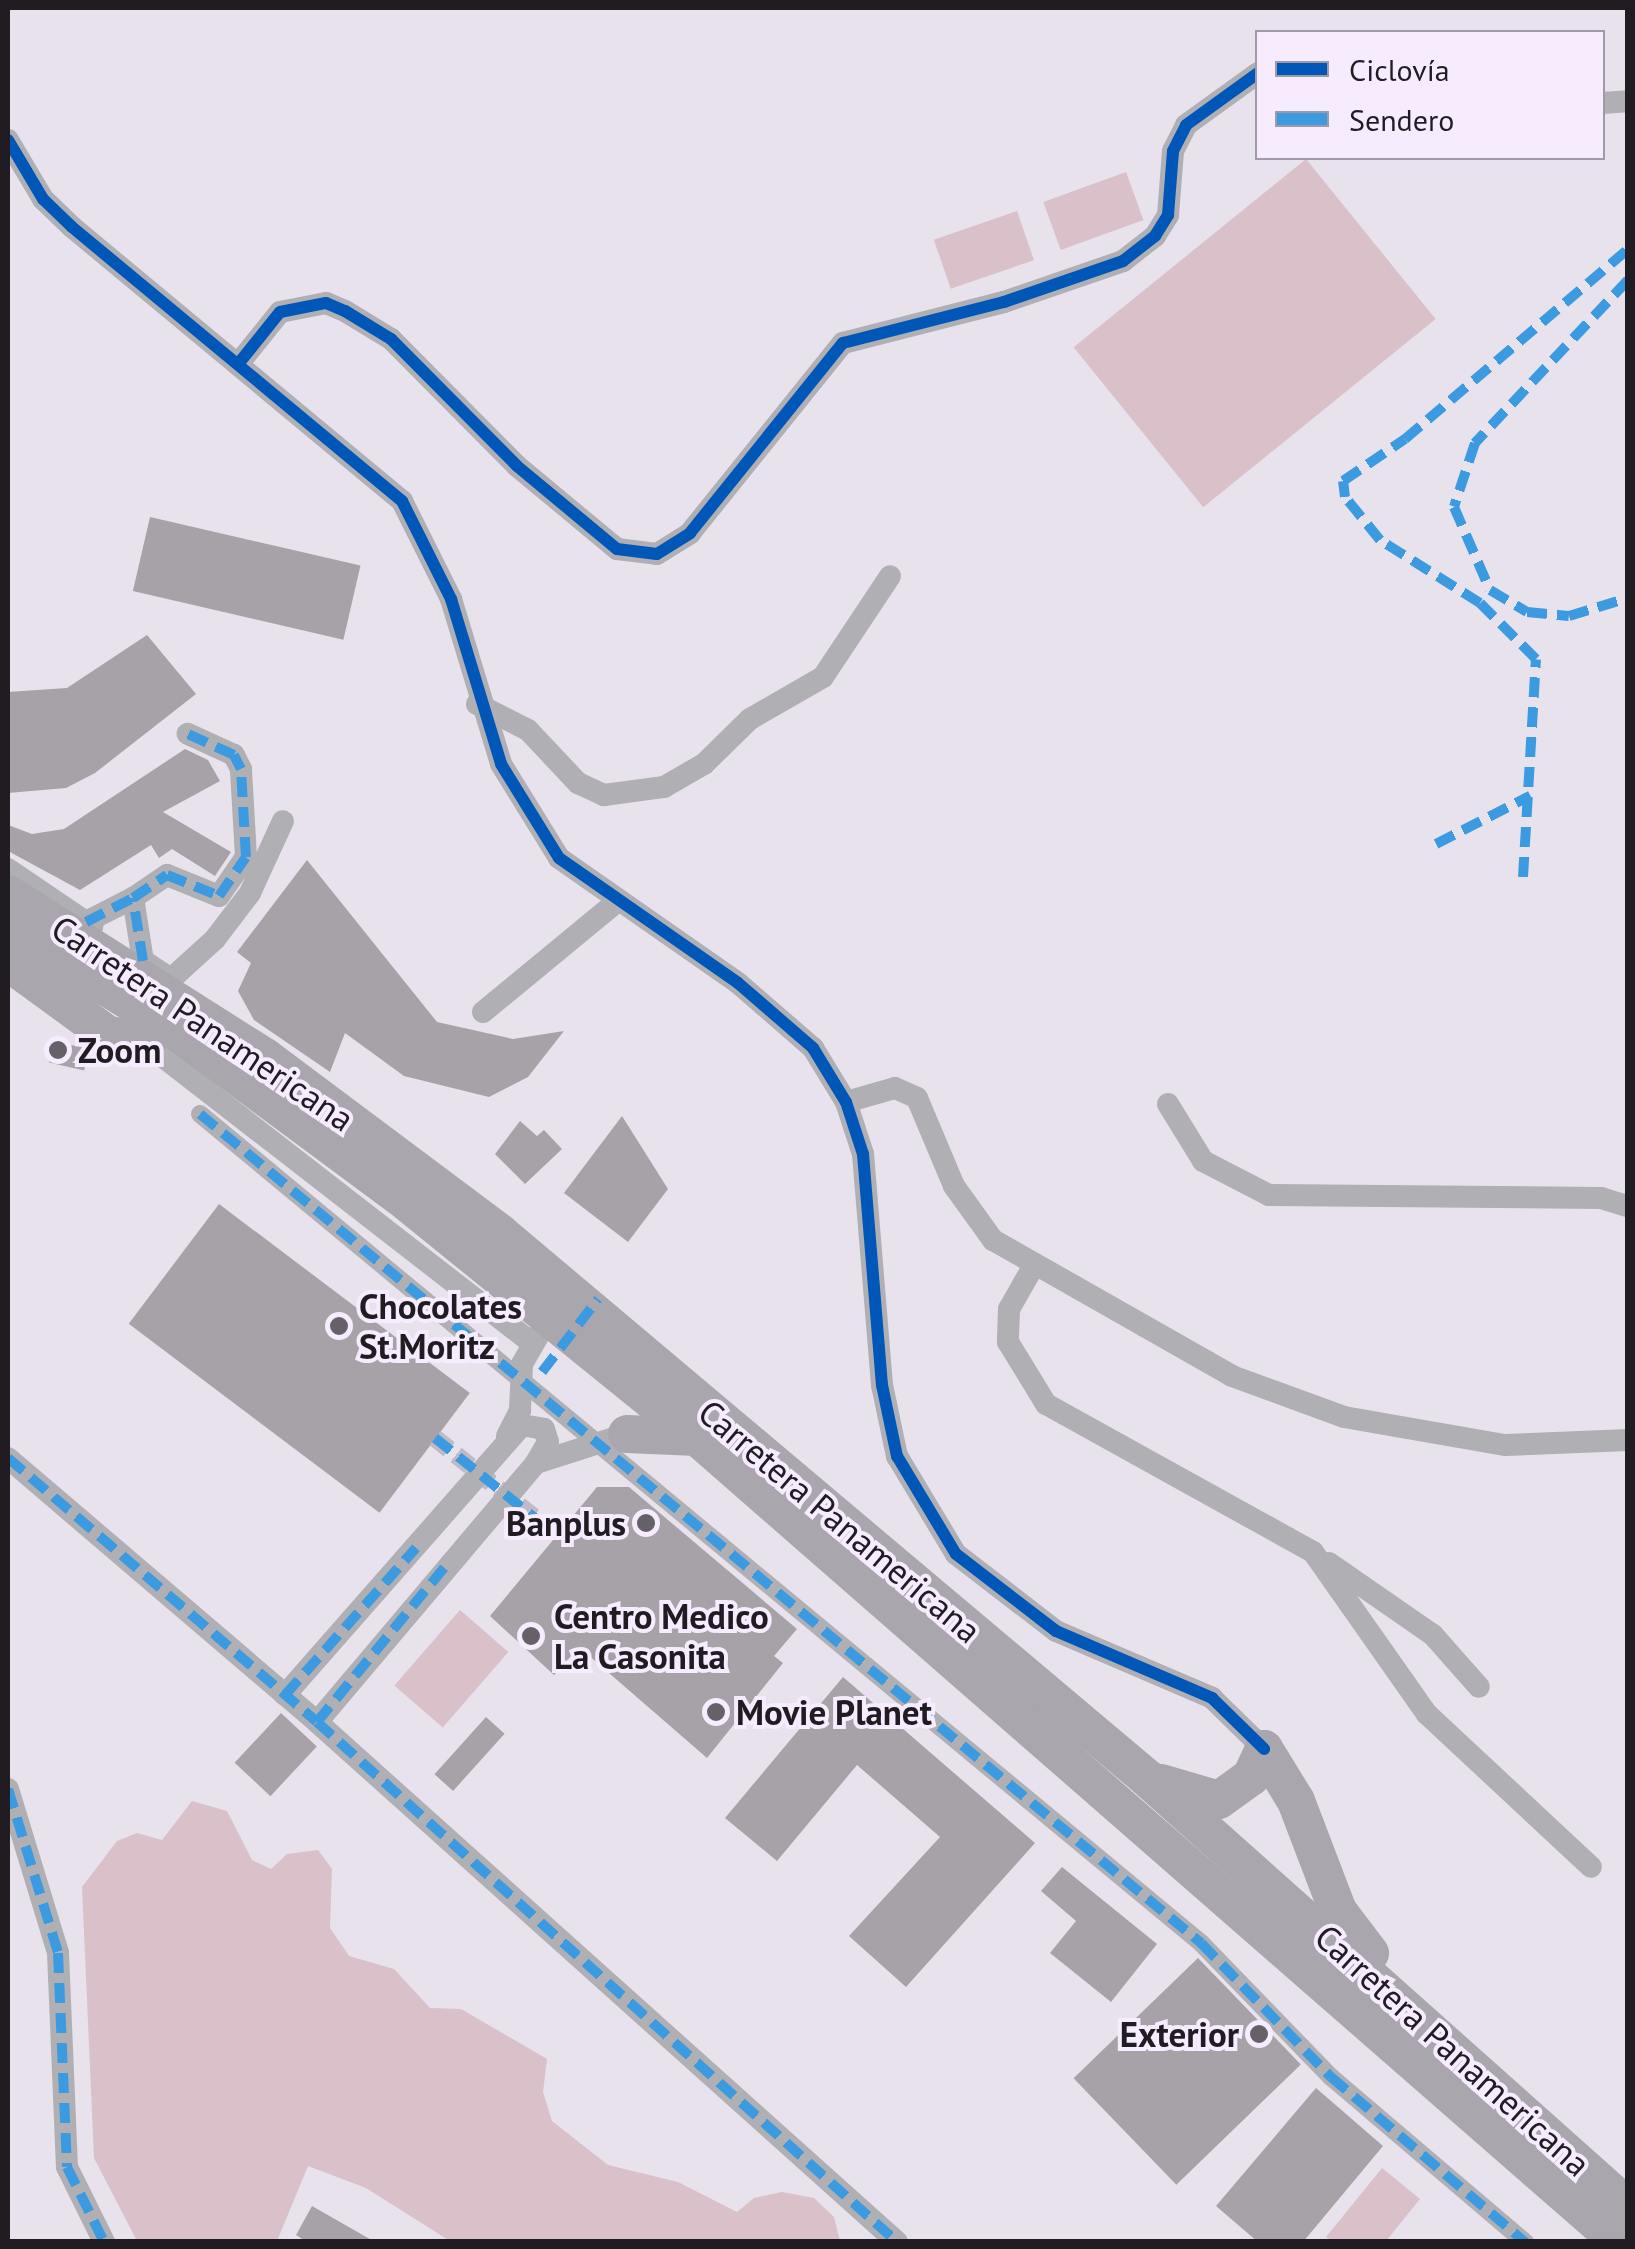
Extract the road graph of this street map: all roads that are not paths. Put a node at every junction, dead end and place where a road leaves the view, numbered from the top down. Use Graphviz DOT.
graph roads {
  1 [pos="1255,75"];
  2 [pos="8,140"];
  3 [pos="239,363"];
  4 [pos="890,576"];
  5 [pos="477,704"];
  6 [pos="188,734"];
  7 [pos="284,821"];
  8 [pos="8,869"];
  9 [pos="8,894"];
  10 [pos="133,898"];
  11 [pos="615,903"];
  12 [pos="86,922"];
  13 [pos="8,926"];
  14 [pos="8,962"];
  15 [pos="157,970"];
  16 [pos="8,987"];
  17 [pos="483,1012"];
  18 [pos="139,1034"];
  19 [pos="265,1057"];
  20 [pos="846,1102"];
  21 [pos="1168,1104"];
  22 [pos="200,1114"];
  23 [pos="1628,1206"];
  24 [pos="1033,1267"];
  25 [pos="541,1332"];
  26 [pos="521,1374"];
  27 [pos="614,1436"];
  28 [pos="697,1437"];
  29 [pos="1628,1440"];
  30 [pos="501,1447"];
  31 [pos="8,1458"];
  32 [pos="536,1463"];
  33 [pos="416,1548"];
  34 [pos="1313,1552"];
  35 [pos="444,1568"];
  36 [pos="1479,1688"];
  37 [pos="285,1695"];
  38 [pos="317,1722"];
  39 [pos="1264,1748"];
  40 [pos="1147,1778"];
  41 [pos="8,1789"];
  42 [pos="1591,1867"];
  43 [pos="1461,2058"];
  44 [pos="1628,2175"];
  45 [pos="1628,2207"];
  46 [pos="104,2242"];
  47 [pos="898,2242"];
  48 [pos="1526,2242"];
  49 [pos="1620,2242"];
  1 -- 3 [label="street"];
  2 -- 3 [label="street"];
  3 -- 5 [label="street"];
  4 -- 5 [label="street"];
  5 -- 11 [label="street"];
  6 -- 10 [label="street"];
  7 -- 15 [label="street"];
  8 -- 12 [label="street"];
  9 -- 19 [label="main road, Carretera Panamericana"];
  10 -- 12 [label="street"];
  10 -- 15 [label="street"];
  11 -- 17 [label="street"];
  11 -- 20 [label="street"];
  12 -- 15 [label="street"];
  13 -- 18 [label="main road, Carretera Panamericana"];
  14 -- 18 [label="main road"];
  15 -- 19 [label="main road"];
  16 -- 18 [label="main road"];
  18 -- 25 [label="main road, Carretera Panamericana"];
  19 -- 40 [label="main road, Carretera Panamericana"];
  20 -- 24 [label="street"];
  20 -- 39 [label="street"];
  21 -- 23 [label="street"];
  22 -- 26 [label="street"];
  24 -- 29 [label="street"];
  24 -- 34 [label="street"];
  25 -- 26 [label="street"];
  25 -- 28 [label="main road, Carretera Panamericana"];
  26 -- 27 [label="street"];
  26 -- 30 [label="street"];
  27 -- 28 [label="main road"];
  27 -- 32 [label="street"];
  27 -- 48 [label="street"];
  28 -- 49 [label="main road, Carretera Panamericana"];
  30 -- 32 [label="street"];
  30 -- 33 [label="street"];
  31 -- 37 [label="street"];
  32 -- 35 [label="street"];
  33 -- 35 [label="street"];
  33 -- 37 [label="street"];
  34 -- 36 [label="street"];
  34 -- 42 [label="street"];
  35 -- 38 [label="street"];
  37 -- 38 [label="street"];
  38 -- 47 [label="street"];
  39 -- 40 [label="main road"];
  39 -- 43 [label="main road"];
  40 -- 43 [label="main road, Carretera Panamericana"];
  41 -- 46 [label="street"];
  43 -- 44 [label="main road"];
  43 -- 45 [label="main road, Carretera Panamericana"];
}
